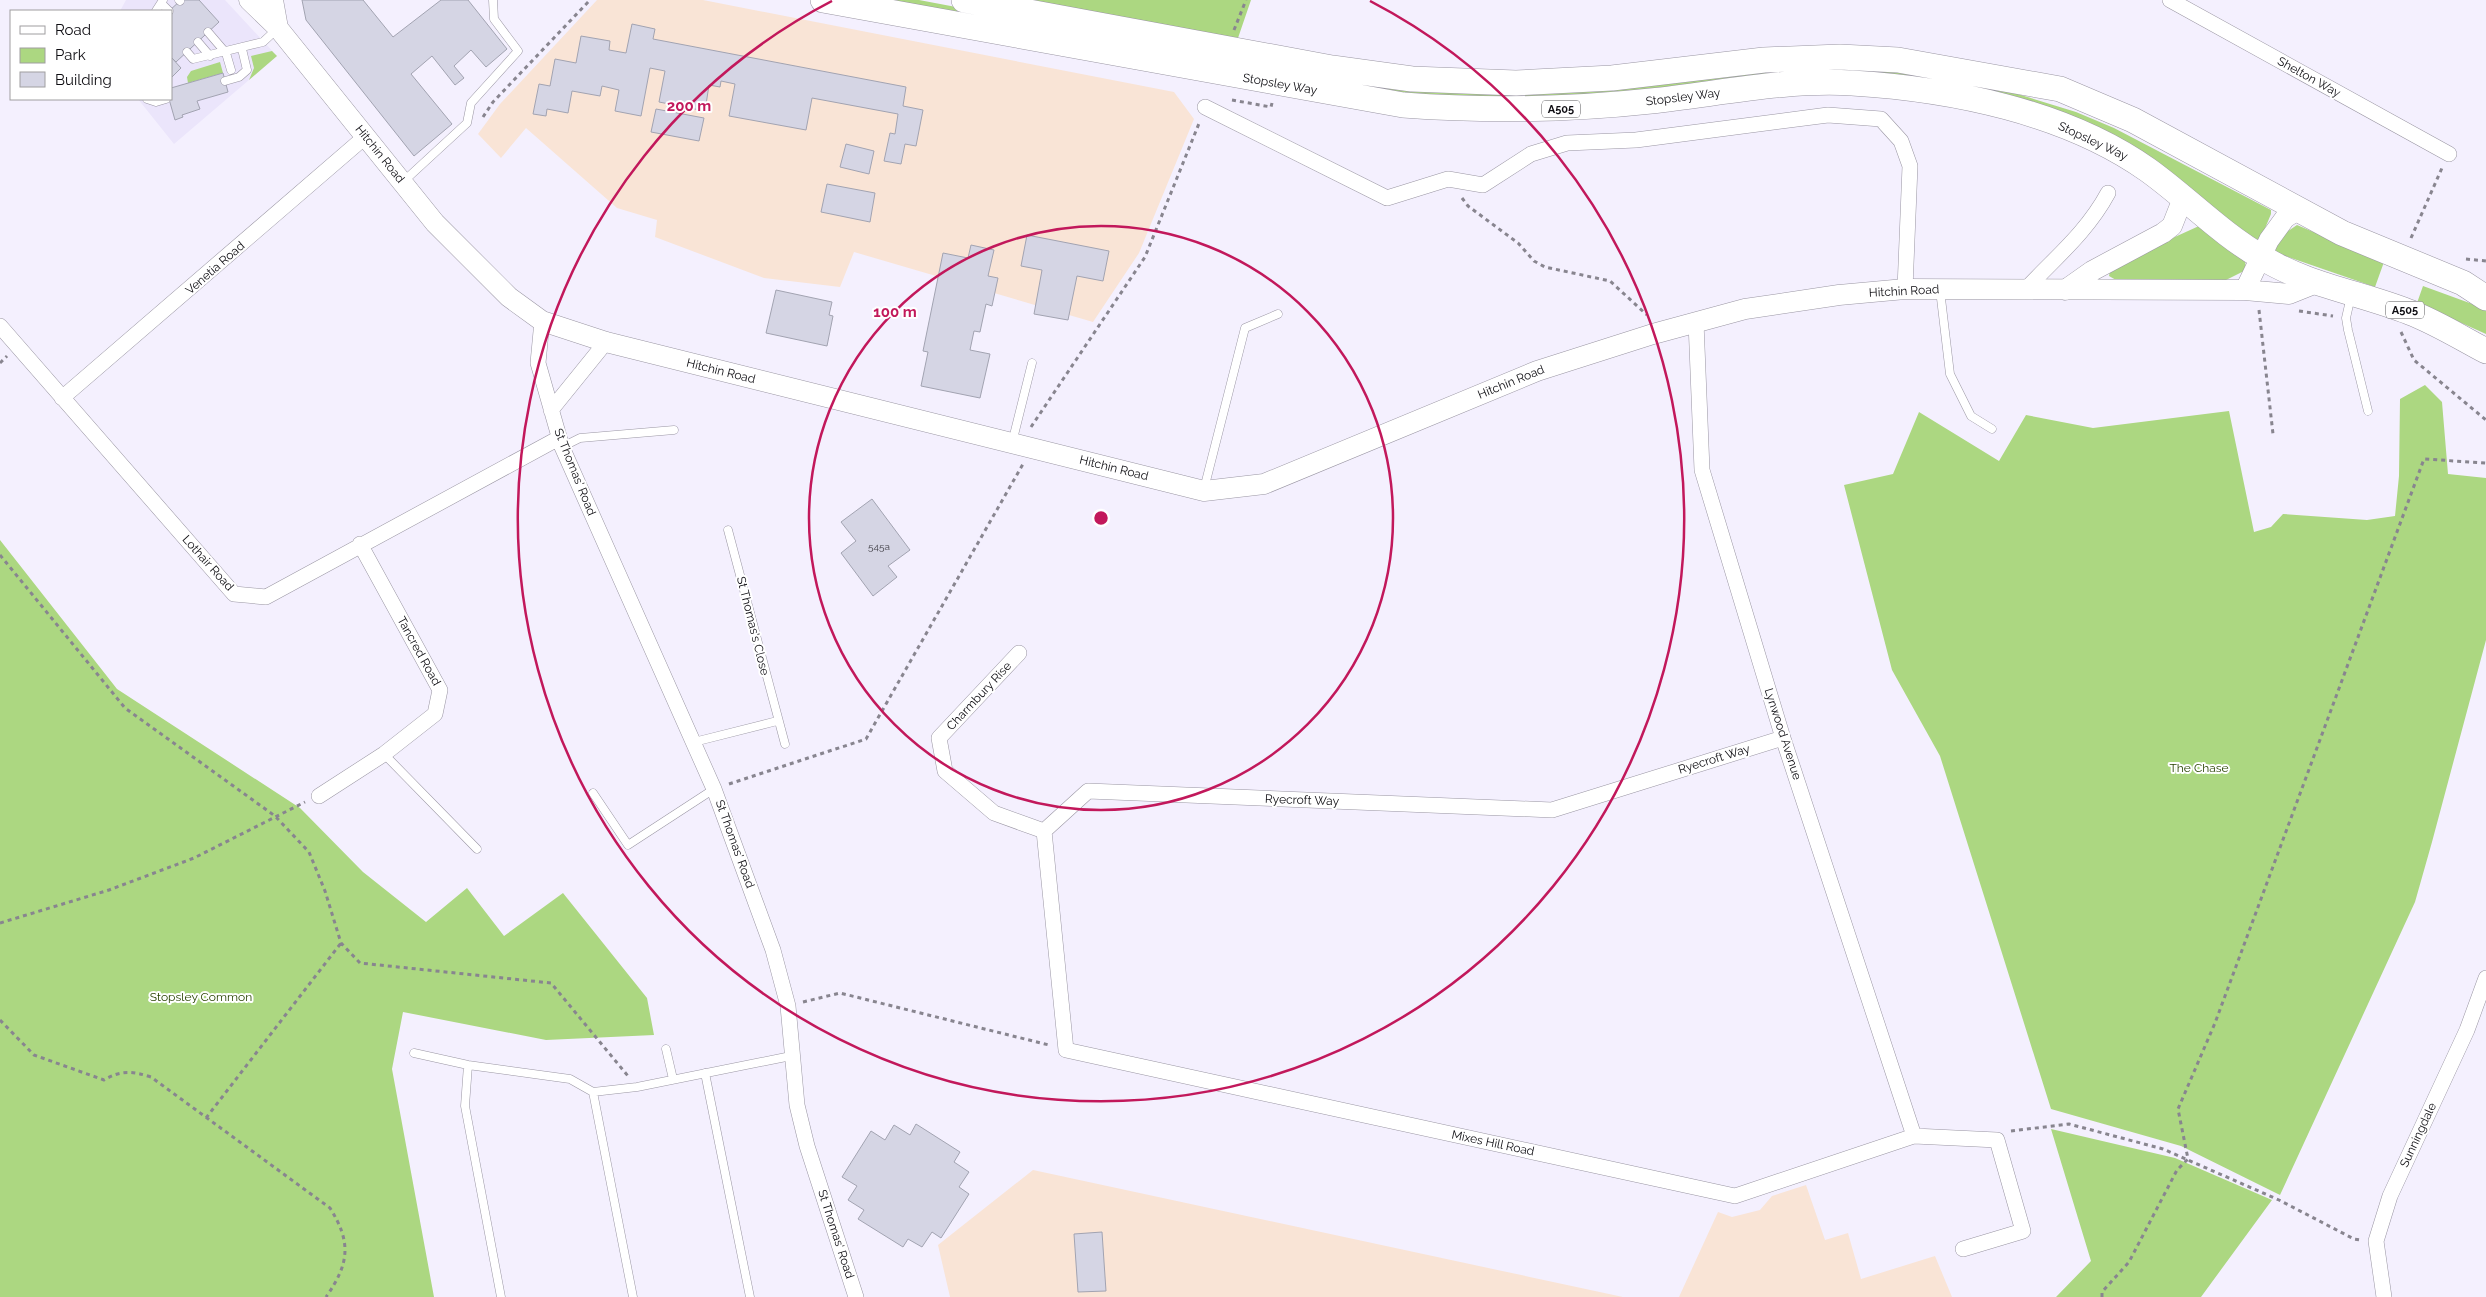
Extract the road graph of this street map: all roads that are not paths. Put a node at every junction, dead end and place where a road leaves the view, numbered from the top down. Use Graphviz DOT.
graph roads {
  1 [pos="249,0"];
  2 [pos="273,0"];
  3 [pos="493,0"];
  4 [pos="823,0"];
  5 [pos="2170,0"];
  6 [pos="977,1"];
  7 [pos="278,28"];
  8 [pos="208,32"];
  9 [pos="198,42"];
  10 [pos="242,49"];
  11 [pos="187,52"];
  12 [pos="226,53"];
  13 [pos="210,56"];
  14 [pos="231,70"];
  15 [pos="226,81"];
  16 [pos="150,100"];
  17 [pos="163,100"];
  18 [pos="1205,107"];
  19 [pos="366,136"];
  20 [pos="2448,154"];
  21 [pos="403,182"];
  22 [pos="2108,193"];
  23 [pos="2183,198"];
  24 [pos="2299,210"];
  25 [pos="2262,258"];
  26 [pos="2474,280"];
  27 [pos="2319,282"];
  28 [pos="1940,288"];
  29 [pos="1905,289"];
  30 [pos="2026,290"];
  31 [pos="2065,290"];
  32 [pos="2245,290"];
  33 [pos="2351,292"];
  34 [pos="2486,298"];
  35 [pos="1278,314"];
  36 [pos="542,320"];
  37 [pos="1696,322"];
  38 [pos="0,326"];
  39 [pos="606,342"];
  40 [pos="2486,352"];
  41 [pos="1032,363"];
  42 [pos="62,398"];
  43 [pos="551,410"];
  44 [pos="2368,411"];
  45 [pos="1992,429"];
  46 [pos="674,430"];
  47 [pos="1025,440"];
  48 [pos="560,442"];
  49 [pos="1204,490"];
  50 [pos="728,530"];
  51 [pos="360,544"];
  52 [pos="1019,653"];
  53 [pos="777,722"];
  54 [pos="1784,738"];
  55 [pos="694,742"];
  56 [pos="785,744"];
  57 [pos="384,754"];
  58 [pos="714,788"];
  59 [pos="593,793"];
  60 [pos="319,796"];
  61 [pos="1044,831"];
  62 [pos="477,849"];
  63 [pos="2486,978"];
  64 [pos="666,1049"];
  65 [pos="414,1053"];
  66 [pos="791,1056"];
  67 [pos="468,1065"];
  68 [pos="705,1073"];
  69 [pos="673,1079"];
  70 [pos="593,1092"];
  71 [pos="1914,1136"];
  72 [pos="1963,1248"];
  73 [pos="502,1297"];
  74 [pos="633,1297"];
  75 [pos="750,1297"];
  76 [pos="856,1297"];
  77 [pos="2384,1297"];
  1 -- 7 [label="street, Hitchin Road"];
  2 -- 7 [label="street, Hitchin Road"];
  3 -- 21 [label="lane"];
  4 -- 23 [label="main road, Stopsley Way / A505"];
  5 -- 20 [label="street, Shelton Way"];
  6 -- 24 [label="main road, Stopsley Way / A505"];
  7 -- 10 [label="lane"];
  7 -- 19 [label="street, Hitchin Road"];
  8 -- 12 [label="lane"];
  9 -- 13 [label="lane"];
  10 -- 12 [label="lane"];
  10 -- 15 [label="lane"];
  11 -- 13 [label="lane"];
  12 -- 13 [label="lane"];
  12 -- 14 [label="lane"];
  16 -- 17 [label="lane"];
  18 -- 29 [label="street"];
  19 -- 21 [label="street, Hitchin Road"];
  19 -- 42 [label="street, Venetia Road"];
  21 -- 36 [label="street, Hitchin Road"];
  22 -- 30 [label="street"];
  23 -- 25 [label="main road, Stopsley Way / A505"];
  23 -- 31 [label="street"];
  24 -- 25 [label="street"];
  24 -- 26 [label="main road, Stopsley Way / A505"];
  25 -- 27 [label="main road, Stopsley Way / A505"];
  25 -- 32 [label="street"];
  26 -- 34 [label="main road, Stopsley Way / A505"];
  27 -- 32 [label="street, Hitchin Road"];
  27 -- 33 [label="main road, Stopsley Way / A505"];
  28 -- 29 [label="street, Hitchin Road"];
  28 -- 30 [label="street, Hitchin Road"];
  28 -- 45 [label="lane"];
  29 -- 37 [label="street, Hitchin Road"];
  30 -- 31 [label="street, Hitchin Road"];
  31 -- 32 [label="street, Hitchin Road"];
  33 -- 40 [label="main road, Stopsley Way / A505"];
  33 -- 44 [label="lane"];
  35 -- 49 [label="lane"];
  36 -- 39 [label="street, Hitchin Road"];
  36 -- 43 [label="street, St Thomas' Road"];
  37 -- 49 [label="street, Hitchin Road"];
  37 -- 54 [label="street, Lynwood Avenue"];
  38 -- 42 [label="street, Lothair Road"];
  39 -- 43 [label="street"];
  39 -- 47 [label="street, Hitchin Road"];
  41 -- 47 [label="lane"];
  42 -- 51 [label="street, Lothair Road"];
  43 -- 48 [label="street, St Thomas' Road"];
  46 -- 48 [label="lane"];
  47 -- 49 [label="street, Hitchin Road"];
  48 -- 51 [label="street, Lothair Road"];
  48 -- 55 [label="street, St Thomas' Road"];
  50 -- 53 [label="lane, St Thomas's Close"];
  51 -- 57 [label="street, Tancred Road"];
  52 -- 61 [label="street, Charmbury Rise"];
  53 -- 55 [label="lane"];
  53 -- 56 [label="lane, St Thomas's Close"];
  54 -- 61 [label="street, Ryecroft Way"];
  54 -- 71 [label="street, Lynwood Avenue"];
  55 -- 58 [label="street, St Thomas' Road"];
  57 -- 60 [label="street, Tancred Road"];
  57 -- 62 [label="lane"];
  58 -- 59 [label="lane"];
  58 -- 66 [label="street, St Thomas' Road"];
  61 -- 71 [label="street, Mixes Hill Road"];
  63 -- 77 [label="street, Sunningdale"];
  64 -- 69 [label="lane"];
  65 -- 67 [label="lane"];
  66 -- 68 [label="lane"];
  66 -- 76 [label="street, St Thomas' Road"];
  67 -- 70 [label="lane"];
  67 -- 73 [label="lane"];
  68 -- 69 [label="lane"];
  68 -- 75 [label="lane"];
  69 -- 70 [label="lane"];
  70 -- 74 [label="lane"];
  71 -- 72 [label="street"];
}
